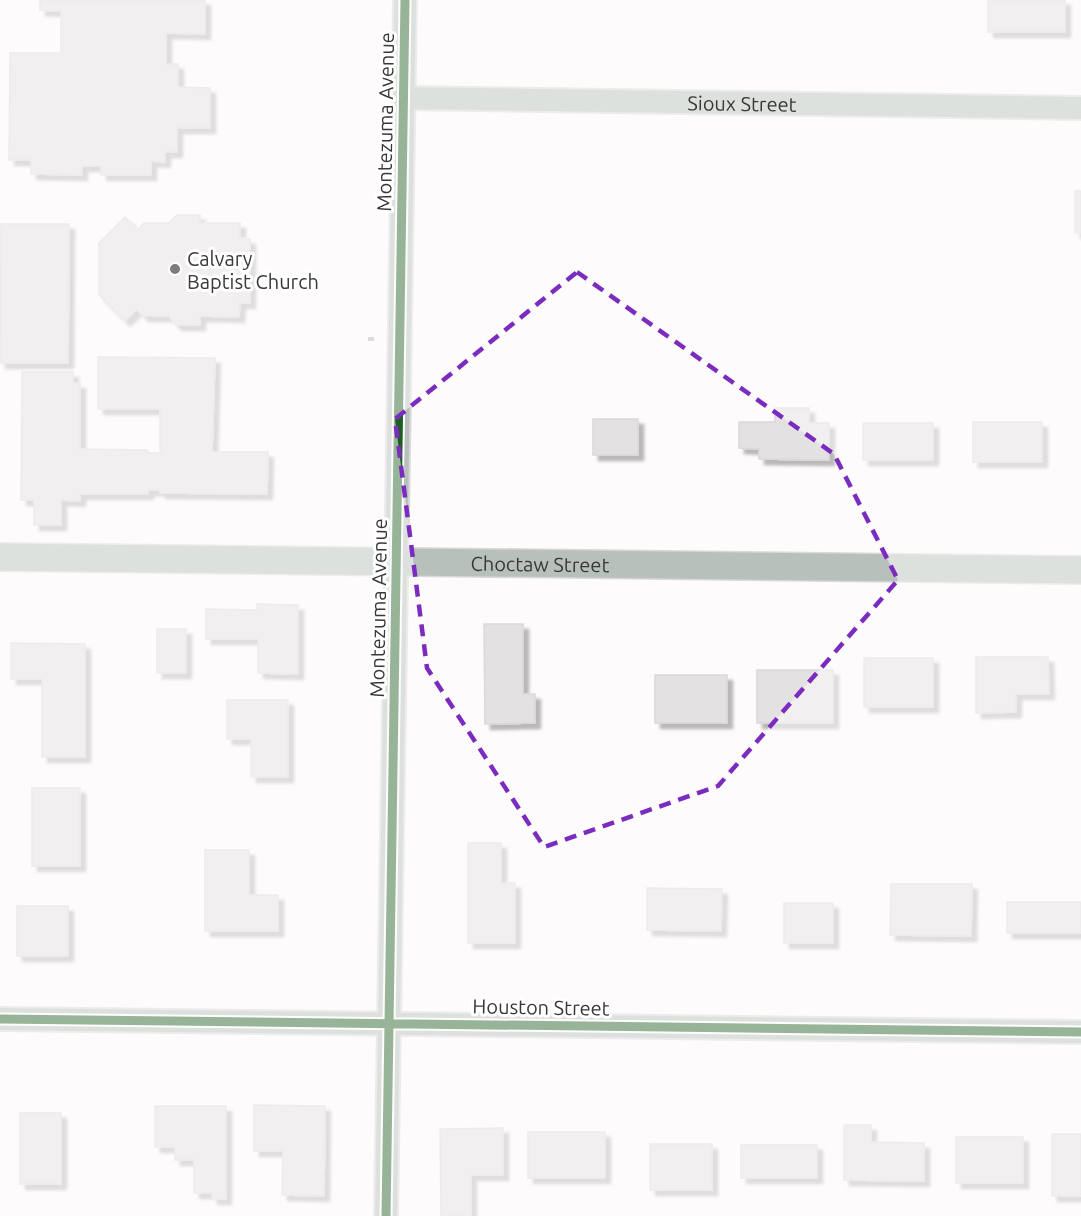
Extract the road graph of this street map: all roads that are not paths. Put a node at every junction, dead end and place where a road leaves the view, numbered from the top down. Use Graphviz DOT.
graph roads {
  1 [pos="405,0"];
  2 [pos="403,98"];
  3 [pos="1081,108"];
  4 [pos="0,557"];
  5 [pos="396,561"];
  6 [pos="1081,570"];
  7 [pos="0,1018"];
  8 [pos="390,1024"];
  9 [pos="1081,1032"];
  10 [pos="386,1216"];
  1 -- 2 [label="street, Montezuma Avenue"];
  2 -- 3 [label="street, Sioux Street"];
  2 -- 5 [label="street, Montezuma Avenue"];
  4 -- 5 [label="street, Choctaw Street"];
  5 -- 6 [label="street, Choctaw Street"];
  5 -- 8 [label="street, Montezuma Avenue"];
  7 -- 8 [label="street, Houston Street"];
  8 -- 9 [label="street, Houston Street"];
  8 -- 10 [label="street, Montezuma Avenue"];
}
